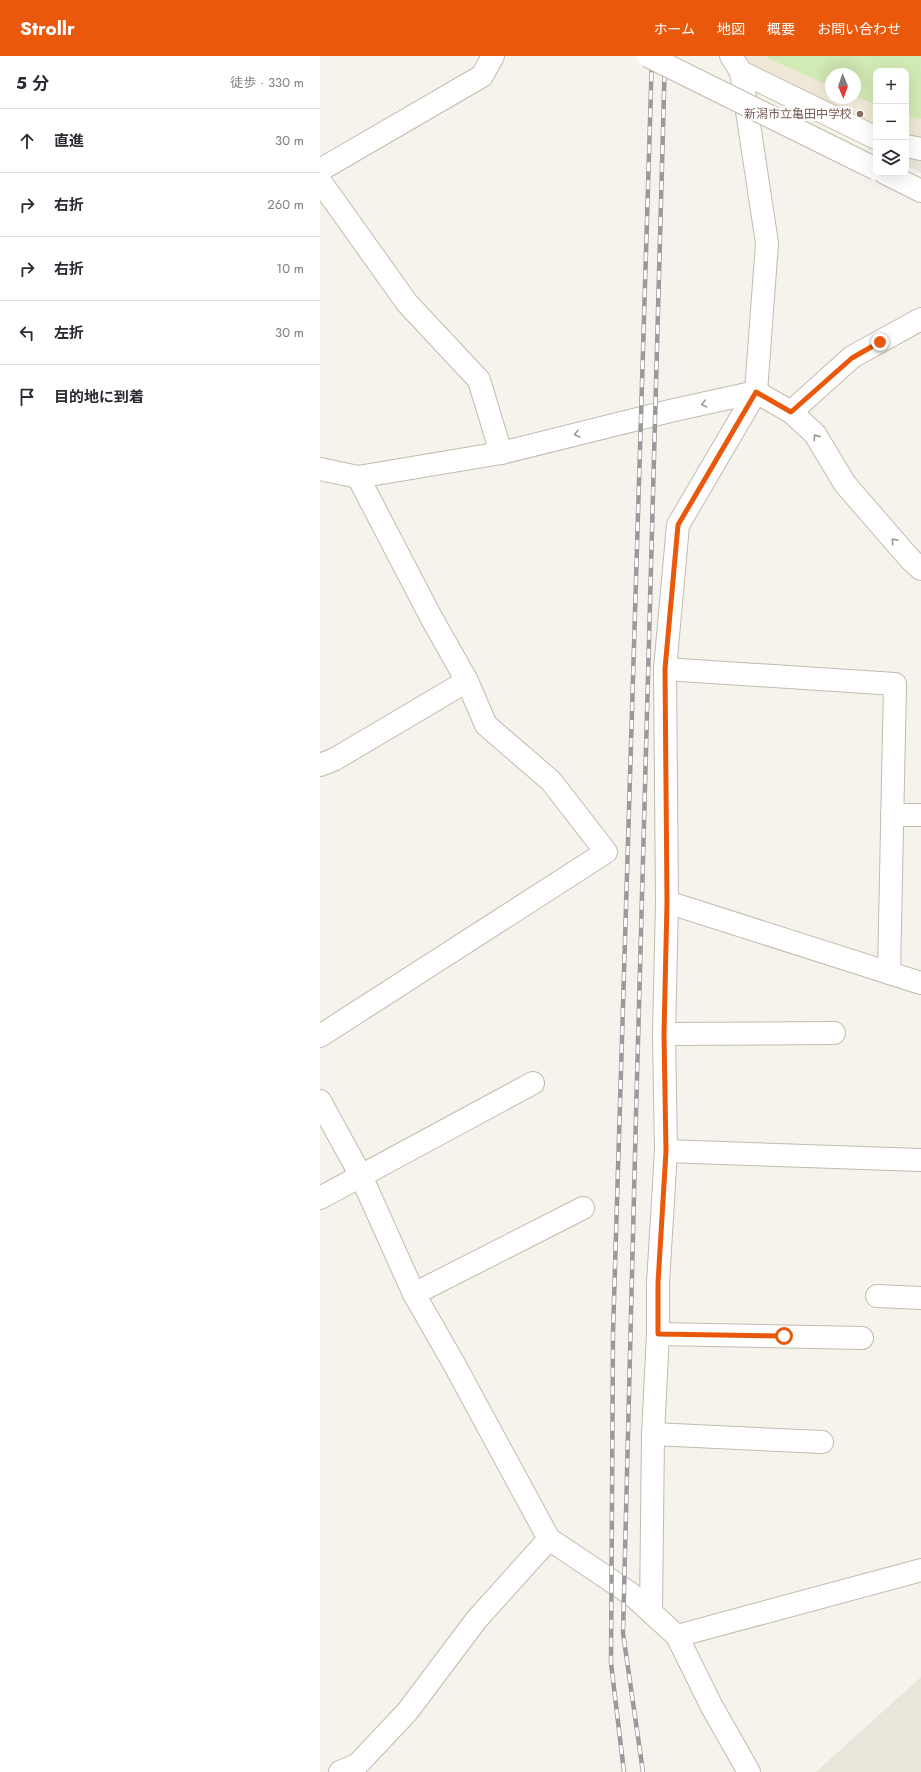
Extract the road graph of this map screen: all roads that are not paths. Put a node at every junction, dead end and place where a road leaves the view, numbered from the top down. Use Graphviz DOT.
graph roads {
  1 [pos="493,56"];
  2 [pos="648,56"];
  3 [pos="736,64"];
  4 [pos="873,136"];
  5 [pos="909,147"];
  6 [pos="921,149"];
  7 [pos="873,168"];
  8 [pos="320,170"];
  9 [pos="891,176"];
  10 [pos="320,181"];
  11 [pos="921,191"];
  12 [pos="921,319"];
  13 [pos="756,392"];
  14 [pos="791,412"];
  15 [pos="501,453"];
  16 [pos="320,469"];
  17 [pos="358,476"];
  18 [pos="921,569"];
  19 [pos="665,669"];
  20 [pos="468,681"];
  21 [pos="320,765"];
  22 [pos="892,815"];
  23 [pos="921,815"];
  24 [pos="667,902"];
  25 [pos="889,973"];
  26 [pos="921,983"];
  27 [pos="834,1033"];
  28 [pos="664,1034"];
  29 [pos="320,1036"];
  30 [pos="534,1083"];
  31 [pos="320,1101"];
  32 [pos="666,1151"];
  33 [pos="921,1160"];
  34 [pos="361,1176"];
  35 [pos="320,1198"];
  36 [pos="583,1208"];
  37 [pos="414,1294"];
  38 [pos="877,1296"];
  39 [pos="921,1298"];
  40 [pos="658,1334"];
  41 [pos="862,1338"];
  42 [pos="653,1434"];
  43 [pos="822,1442"];
  44 [pos="549,1539"];
  45 [pos="921,1570"];
  46 [pos="651,1612"];
  47 [pos="677,1636"];
  48 [pos="340,1772"];
  49 [pos="749,1772"];
  1 -- 8 [label="street"];
  2 -- 7 [label="street, bridge"];
  3 -- 4 [label="street"];
  3 -- 13 [label="street"];
  5 -- 6 [label="street"];
  9 -- 11 [label="street"];
  10 -- 15 [label="street"];
  12 -- 14 [label="street"];
  13 -- 14 [label="street"];
  13 -- 15 [label="street, one-way"];
  13 -- 19 [label="street"];
  18 -- 14 [label="street, one-way"];
  15 -- 17 [label="street"];
  16 -- 17 [label="street"];
  17 -- 20 [label="street"];
  19 -- 22 [label="street"];
  19 -- 24 [label="street"];
  20 -- 21 [label="street"];
  20 -- 29 [label="street"];
  22 -- 23 [label="street"];
  22 -- 25 [label="street"];
  24 -- 25 [label="street"];
  24 -- 28 [label="street"];
  25 -- 26 [label="street"];
  27 -- 28 [label="street"];
  28 -- 32 [label="street"];
  30 -- 34 [label="street"];
  31 -- 34 [label="street"];
  32 -- 33 [label="street"];
  32 -- 40 [label="street"];
  34 -- 35 [label="street"];
  34 -- 37 [label="street"];
  36 -- 37 [label="street"];
  37 -- 44 [label="street"];
  38 -- 39 [label="street"];
  40 -- 41 [label="street"];
  40 -- 42 [label="street"];
  42 -- 43 [label="street"];
  42 -- 46 [label="street"];
  44 -- 46 [label="street"];
  44 -- 48 [label="street"];
  45 -- 47 [label="street"];
  46 -- 47 [label="street"];
  47 -- 49 [label="street"];
}
